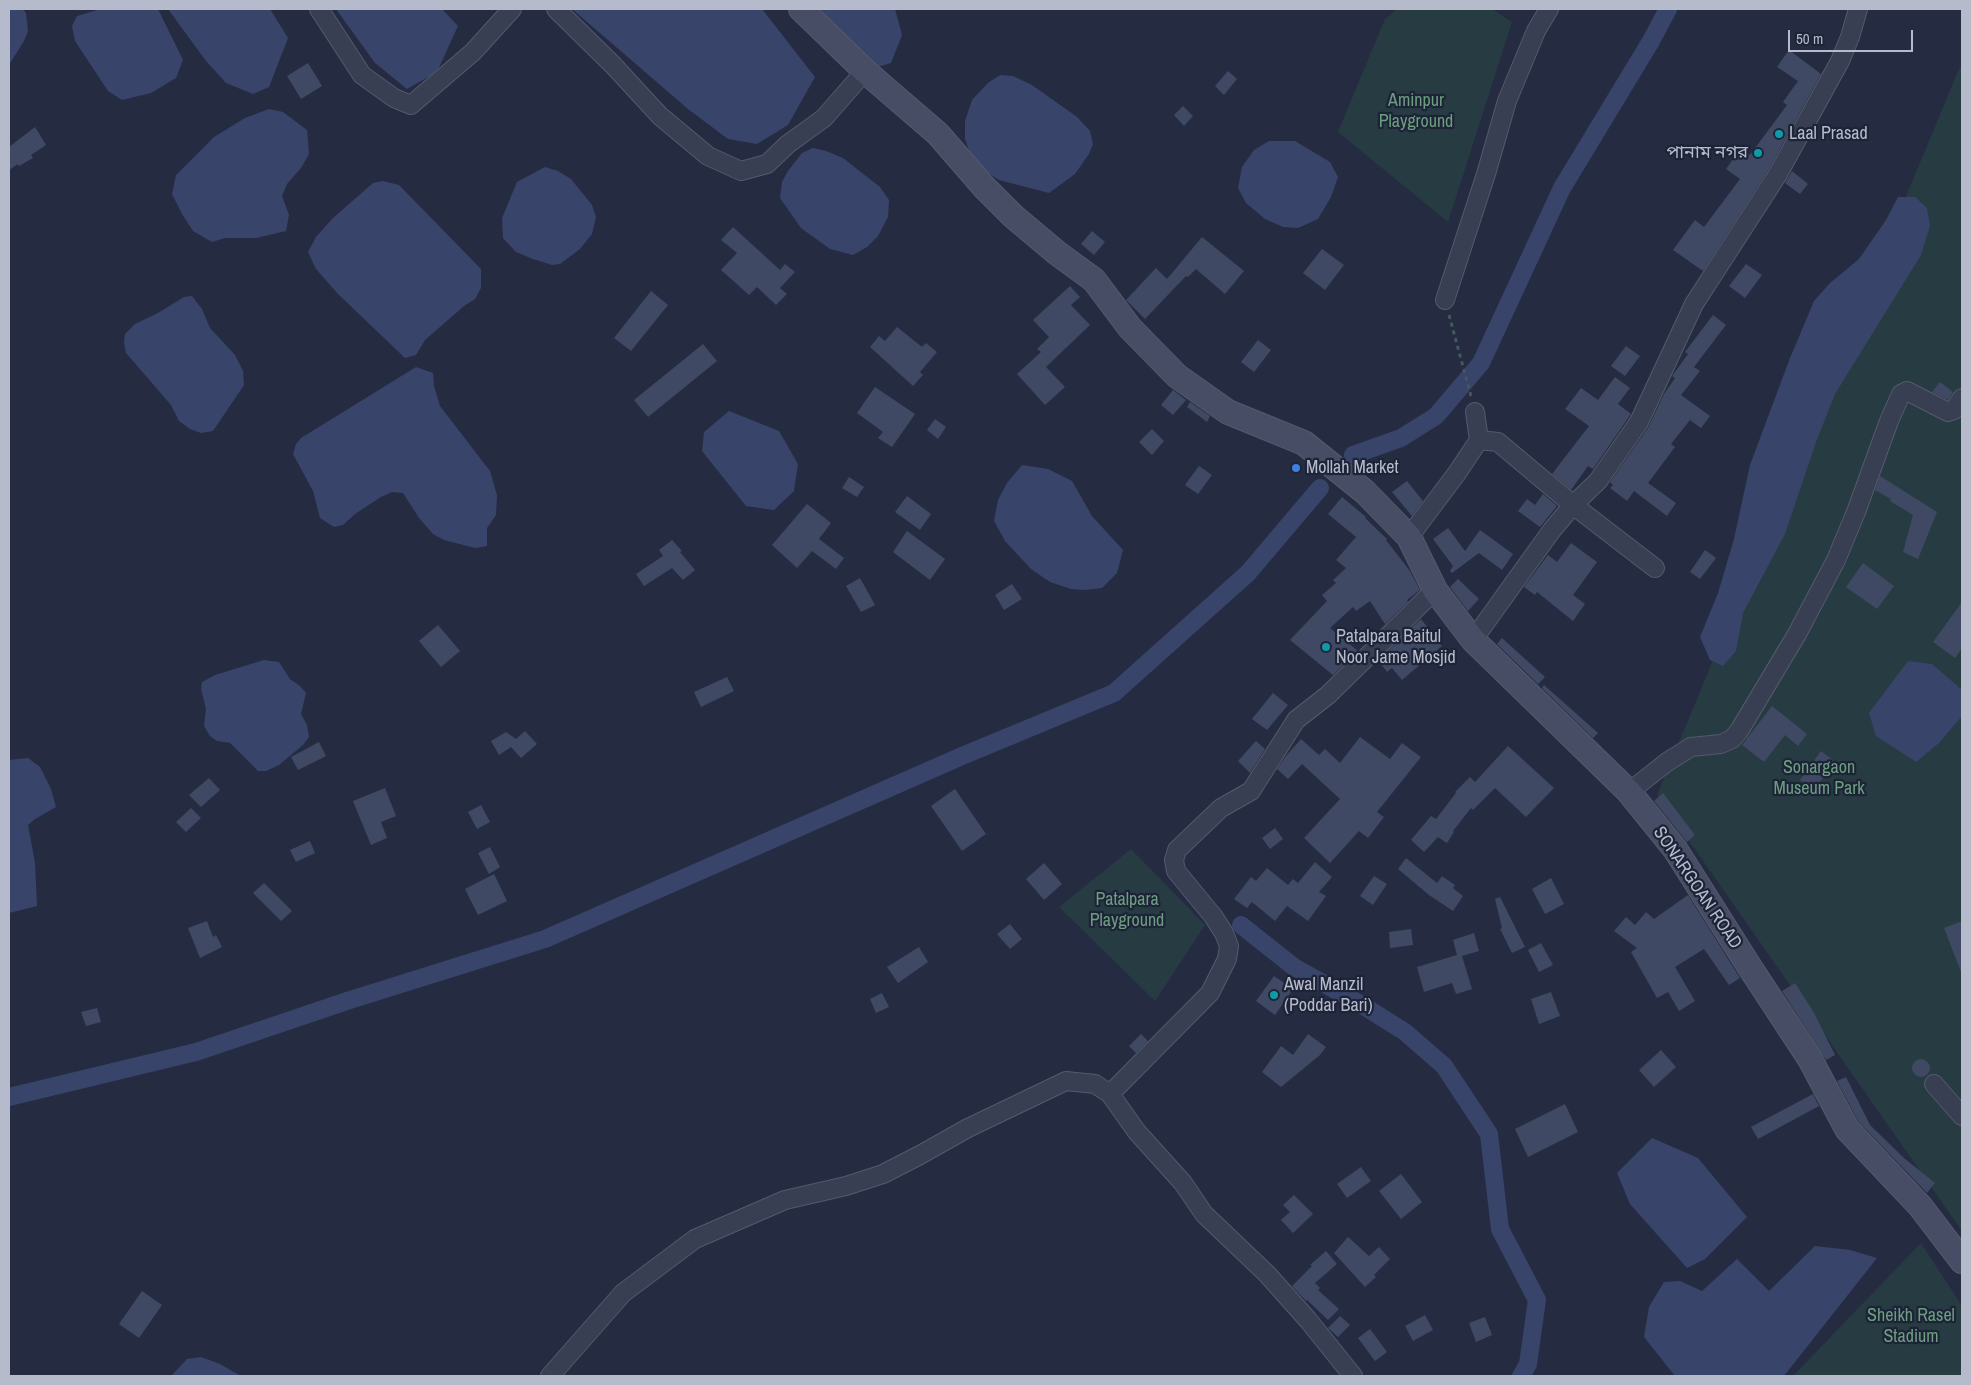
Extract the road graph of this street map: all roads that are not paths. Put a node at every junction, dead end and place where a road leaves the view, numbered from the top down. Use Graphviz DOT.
graph roads {
  1 [pos="318,9"];
  2 [pos="512,9"];
  3 [pos="556,9"];
  4 [pos="801,9"];
  5 [pos="1549,9"];
  6 [pos="1858,9"];
  7 [pos="865,71"];
  8 [pos="1445,300"];
  9 [pos="1962,398"];
  10 [pos="1475,412"];
  11 [pos="1479,440"];
  12 [pos="1573,505"];
  13 [pos="1409,537"];
  14 [pos="1655,568"];
  15 [pos="1435,590"];
  16 [pos="1473,640"];
  17 [pos="1629,792"];
  18 [pos="1934,1084"];
  19 [pos="1110,1094"];
  20 [pos="1962,1116"];
  21 [pos="1962,1261"];
  22 [pos="550,1376"];
  23 [pos="1353,1376"];
  1 -- 2 [label="street"];
  3 -- 7 [label="street"];
  4 -- 7 [label="main road, SONARGOAN ROAD"];
  5 -- 8 [label="street"];
  6 -- 12 [label="street"];
  7 -- 13 [label="main road, SONARGOAN ROAD"];
  9 -- 17 [label="street"];
  10 -- 11 [label="street"];
  11 -- 12 [label="street"];
  11 -- 13 [label="street"];
  12 -- 14 [label="street"];
  12 -- 16 [label="street"];
  13 -- 15 [label="main road, SONARGOAN ROAD"];
  15 -- 16 [label="main road, SONARGOAN ROAD"];
  15 -- 19 [label="street"];
  16 -- 17 [label="main road, SONARGOAN ROAD"];
  17 -- 21 [label="main road, SONARGOAN ROAD"];
  18 -- 20 [label="street"];
  19 -- 22 [label="street"];
  19 -- 23 [label="street"];
}
